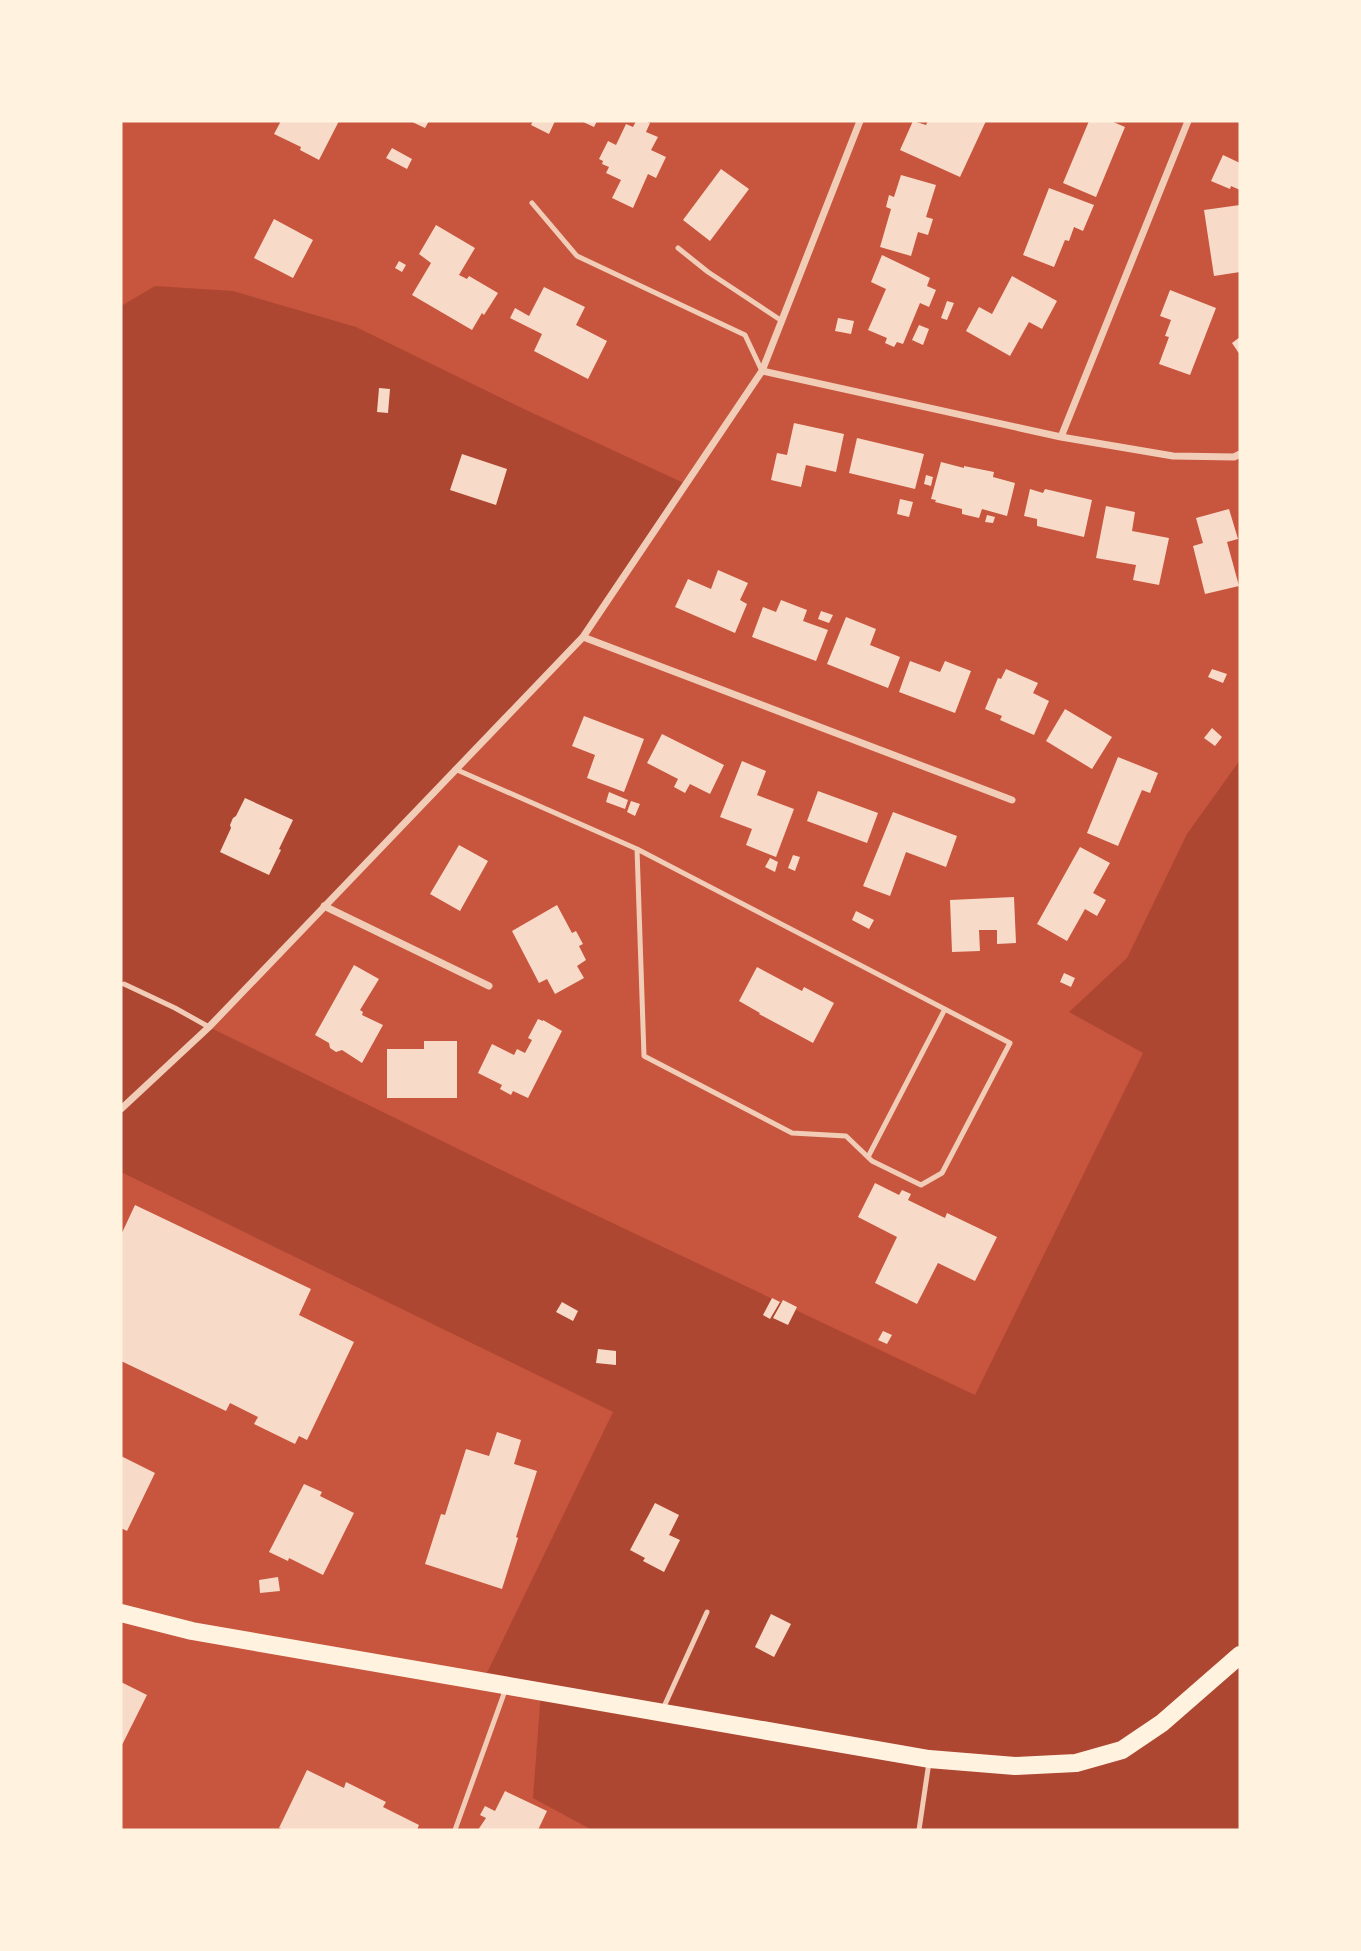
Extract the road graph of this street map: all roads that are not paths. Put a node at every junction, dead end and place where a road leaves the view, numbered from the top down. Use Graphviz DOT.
graph roads {
  1 [pos="860,121"];
  2 [pos="1188,121"];
  3 [pos="532,203"];
  4 [pos="678,248"];
  5 [pos="782,321"];
  6 [pos="762,371"];
  7 [pos="1061,437"];
  8 [pos="1237,455"];
  9 [pos="583,637"];
  10 [pos="455,769"];
  11 [pos="1012,800"];
  12 [pos="637,849"];
  13 [pos="324,906"];
  14 [pos="124,984"];
  15 [pos="489,986"];
  16 [pos="945,1009"];
  17 [pos="209,1027"];
  18 [pos="121,1109"];
  19 [pos="868,1157"];
  20 [pos="707,1612"];
  21 [pos="121,1613"];
  22 [pos="1240,1655"];
  23 [pos="507,1685"];
  24 [pos="662,1712"];
  25 [pos="929,1759"];
  26 [pos="454,1830"];
  27 [pos="919,1830"];
  1 -- 5 [label="street"];
  2 -- 7 [label="street"];
  3 -- 6 [label="lane"];
  4 -- 5 [label="lane"];
  5 -- 6 [label="street"];
  6 -- 7 [label="street"];
  6 -- 9 [label="street"];
  7 -- 8 [label="street"];
  9 -- 10 [label="street"];
  9 -- 11 [label="street"];
  10 -- 12 [label="lane"];
  10 -- 13 [label="street"];
  12 -- 16 [label="lane"];
  12 -- 19 [label="lane"];
  13 -- 15 [label="street"];
  13 -- 17 [label="street"];
  14 -- 17 [label="lane"];
  16 -- 19 [label="lane"];
  16 -- 19 [label="lane"];
  17 -- 18 [label="street"];
  20 -- 24 [label="lane"];
  21 -- 23 [label="main road"];
  22 -- 25 [label="main road"];
  23 -- 24 [label="main road"];
  23 -- 26 [label="lane"];
  24 -- 25 [label="main road"];
  25 -- 27 [label="lane"];
}
